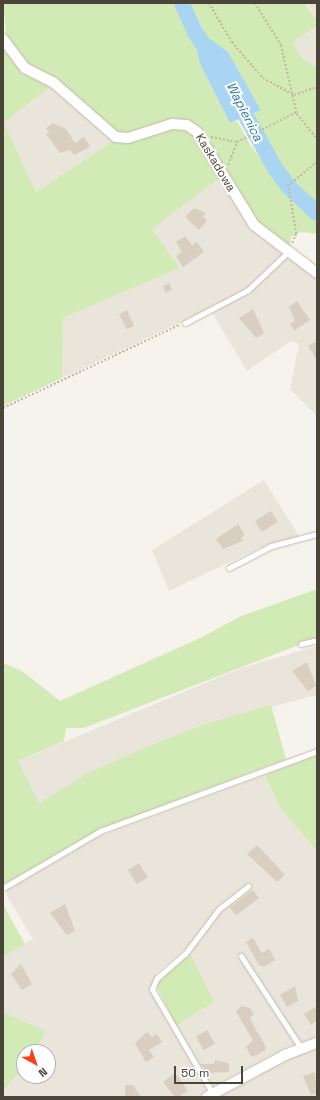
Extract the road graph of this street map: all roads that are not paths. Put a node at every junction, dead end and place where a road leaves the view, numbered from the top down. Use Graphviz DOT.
graph roads {
  1 [pos="3,39"];
  2 [pos="288,252"];
  3 [pos="317,273"];
  4 [pos="185,323"];
  5 [pos="317,534"];
  6 [pos="229,568"];
  7 [pos="317,640"];
  8 [pos="302,644"];
  9 [pos="317,751"];
  10 [pos="248,886"];
  11 [pos="3,888"];
  12 [pos="241,956"];
  13 [pos="317,1043"];
  14 [pos="301,1048"];
  15 [pos="209,1096"];
  1 -- 2 [label="street, Kaskadowa"];
  2 -- 3 [label="street, Kaskadowa"];
  2 -- 4 [label="lane"];
  5 -- 6 [label="lane"];
  7 -- 8 [label="lane"];
  9 -- 11 [label="lane"];
  10 -- 15 [label="lane"];
  12 -- 14 [label="lane"];
  13 -- 14 [label="street"];
  14 -- 15 [label="street"];
}
